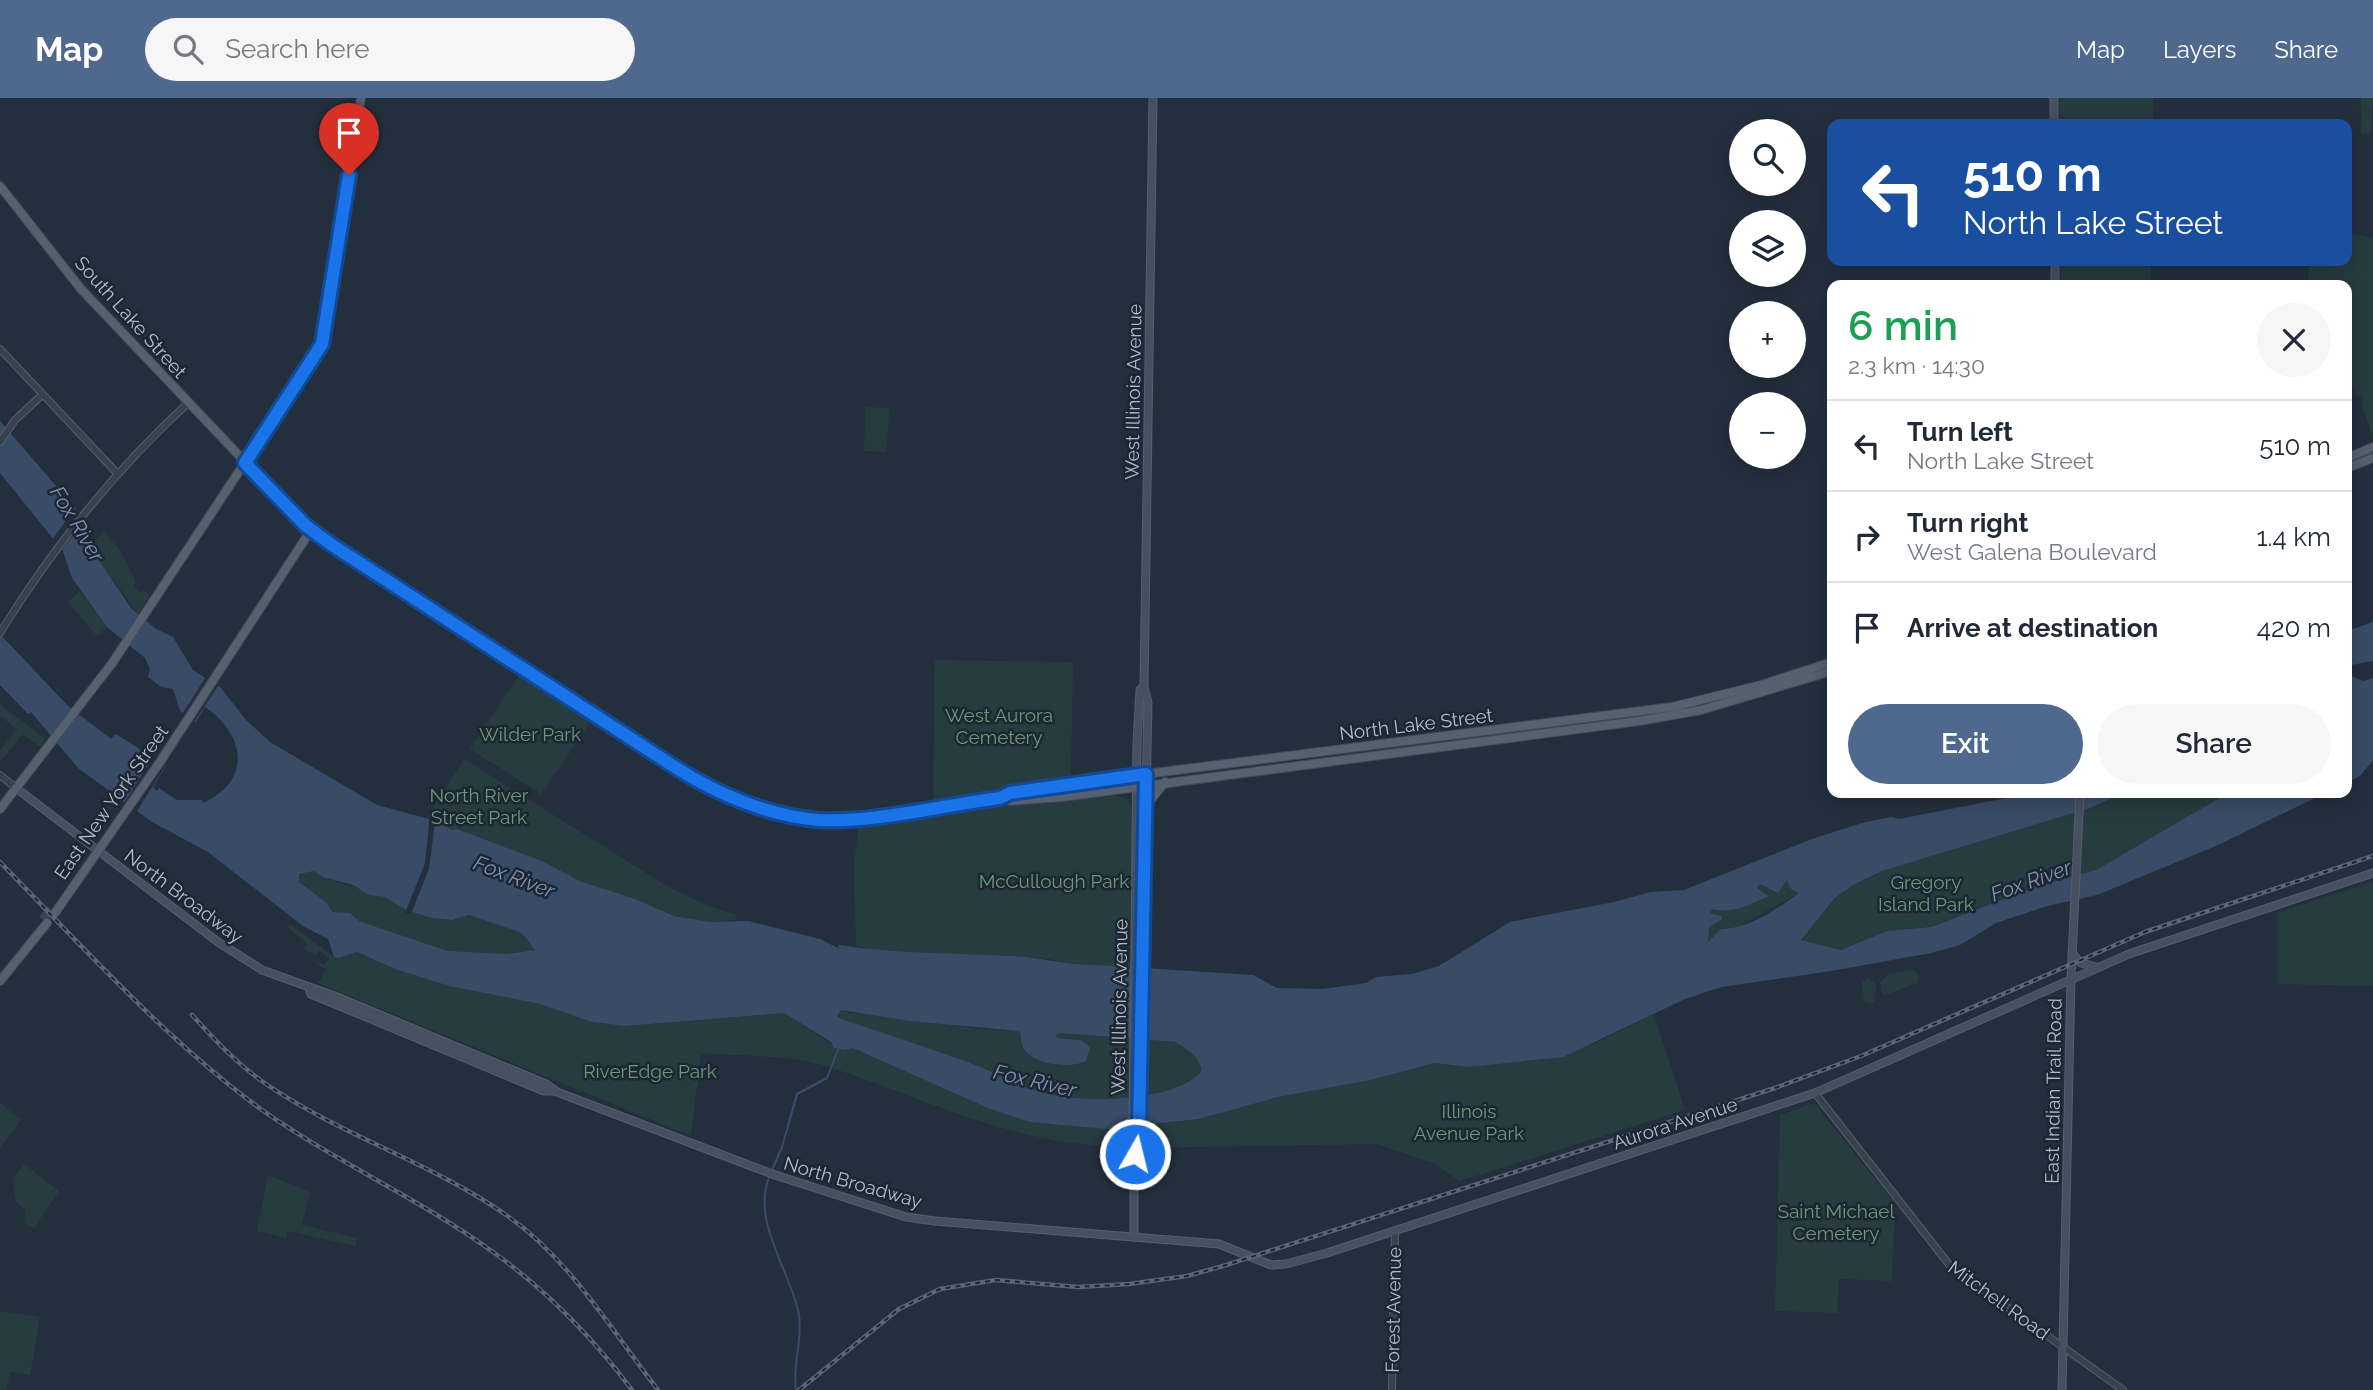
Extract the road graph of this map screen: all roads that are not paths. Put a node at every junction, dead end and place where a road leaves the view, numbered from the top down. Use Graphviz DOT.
graph roads {
  1 [pos="361,98"];
  2 [pos="1153,98"];
  3 [pos="2054,98"];
  4 [pos="2054,119"];
  5 [pos="0,186"];
  6 [pos="0,349"];
  7 [pos="42,395"];
  8 [pos="188,402"];
  9 [pos="0,442"];
  10 [pos="2373,447"];
  11 [pos="2352,456"];
  12 [pos="2373,458"];
  13 [pos="245,463"];
  14 [pos="2352,466"];
  15 [pos="116,472"];
  16 [pos="312,530"];
  17 [pos="0,633"];
  18 [pos="1827,664"];
  19 [pos="1827,673"];
  20 [pos="0,775"];
  21 [pos="1142,775"];
  22 [pos="1165,782"];
  23 [pos="1142,785"];
  24 [pos="16,788"];
  25 [pos="1000,798"];
  26 [pos="2080,798"];
  27 [pos="1146,806"];
  28 [pos="0,809"];
  29 [pos="99,850"];
  30 [pos="2373,873"];
  31 [pos="55,909"];
  32 [pos="44,922"];
  33 [pos="2072,953"];
  34 [pos="1139,963"];
  35 [pos="2096,967"];
  36 [pos="2071,978"];
  37 [pos="0,982"];
  38 [pos="1815,1093"];
  39 [pos="1395,1230"];
  40 [pos="1134,1237"];
  41 [pos="1276,1265"];
  42 [pos="2063,1346"];
  43 [pos="1392,1390"];
  44 [pos="2062,1390"];
  45 [pos="2123,1390"];
  1 -- 13 [label="main road"];
  2 -- 21 [label="main road, West Illinois Avenue"];
  3 -- 4 [label="main road"];
  5 -- 8 [label="main road, South Lake Street"];
  6 -- 7 [label="street"];
  7 -- 9 [label="street"];
  7 -- 15 [label="street"];
  8 -- 13 [label="main road, South Lake Street"];
  8 -- 15 [label="street"];
  10 -- 11 [label="main road"];
  12 -- 14 [label="main road"];
  13 -- 16 [label="main road, North Lake Street"];
  13 -- 24 [label="main road"];
  15 -- 17 [label="street"];
  16 -- 25 [label="main road, North Lake Street"];
  16 -- 29 [label="main road, East New York Street"];
  18 -- 21 [label="main road, North Lake Street"];
  19 -- 22 [label="main road, North Lake Street"];
  20 -- 24 [label="street"];
  21 -- 23 [label="main road, West Illinois Avenue"];
  21 -- 25 [label="main road, North Lake Street"];
  22 -- 23 [label="main road, North Lake Street"];
  22 -- 27 [label="main road"];
  23 -- 25 [label="main road, North Lake Street"];
  23 -- 27 [label="main road, West Illinois Avenue"];
  23 -- 34 [label="main road, West Illinois Avenue"];
  24 -- 28 [label="main road"];
  24 -- 29 [label="main road, North Broadway"];
  26 -- 33 [label="main road, East Indian Trail Road"];
  27 -- 34 [label="main road, West Illinois Avenue"];
  29 -- 31 [label="main road, East New York Street"];
  29 -- 40 [label="main road, North Broadway"];
  30 -- 35 [label="main road, Aurora Avenue"];
  32 -- 37 [label="main road"];
  33 -- 35 [label="main road"];
  33 -- 36 [label="main road, East Indian Trail Road"];
  34 -- 40 [label="main road, West Illinois Avenue"];
  35 -- 36 [label="main road, Aurora Avenue"];
  36 -- 38 [label="main road, Aurora Avenue"];
  36 -- 42 [label="main road, East Indian Trail Road"];
  38 -- 39 [label="main road, Aurora Avenue"];
  38 -- 42 [label="street, Mitchell Road"];
  39 -- 41 [label="main road, Aurora Avenue"];
  39 -- 43 [label="street, Forest Avenue"];
  40 -- 41 [label="main road, North Broadway"];
  42 -- 44 [label="main road, East Indian Trail Road"];
  42 -- 45 [label="street, Mitchell Road"];
}
